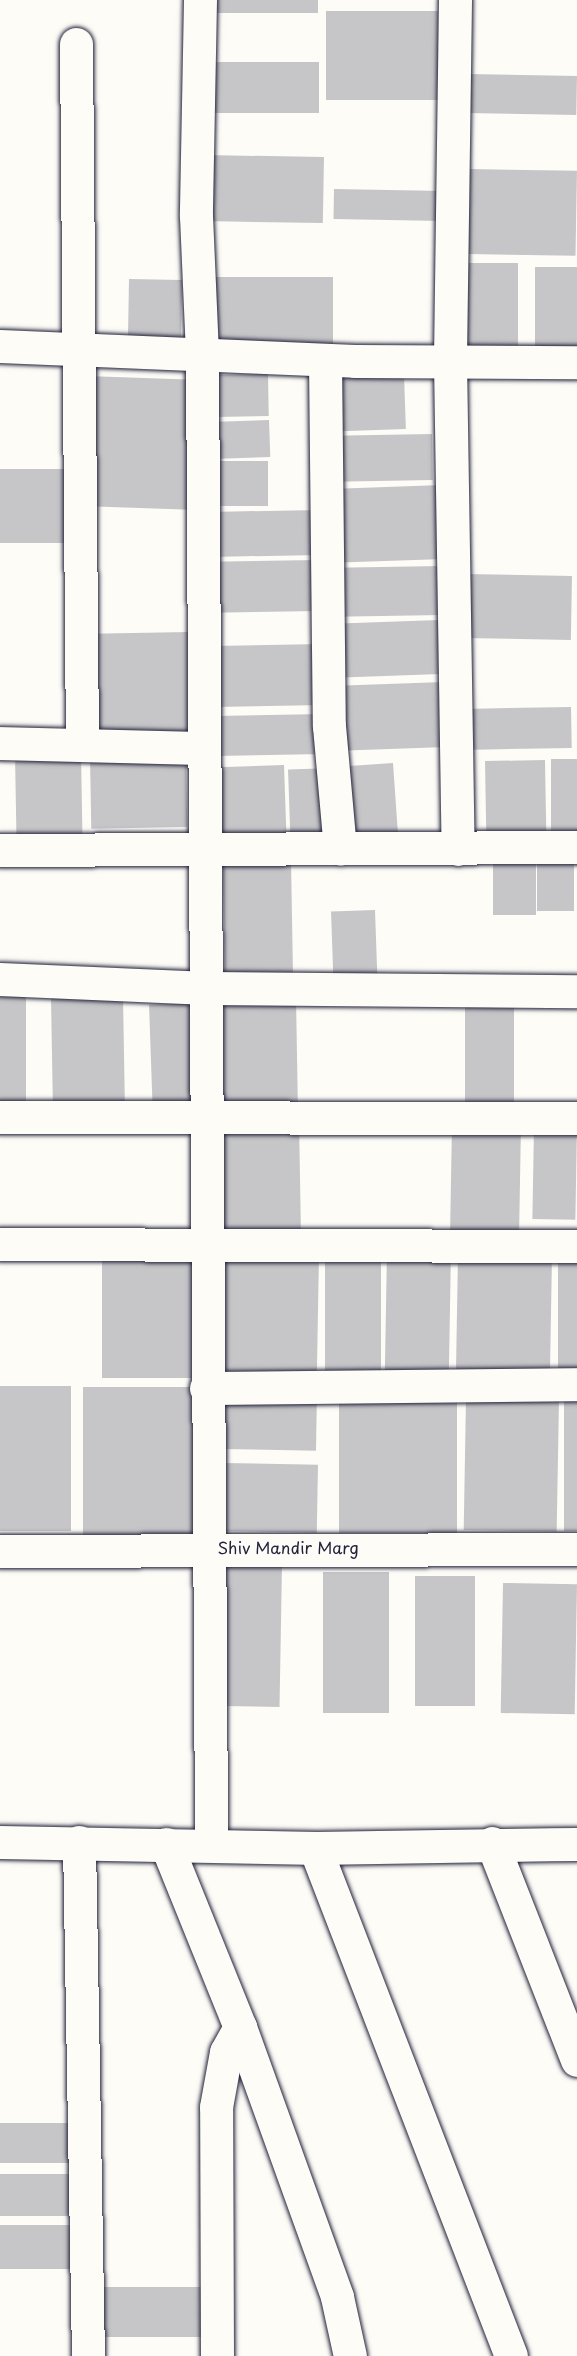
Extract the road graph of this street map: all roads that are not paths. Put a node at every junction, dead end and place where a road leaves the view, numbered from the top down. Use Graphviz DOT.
graph roads {
  1 [pos="200,0"];
  2 [pos="455,0"];
  3 [pos="76,44"];
  4 [pos="0,346"];
  5 [pos="77,349"];
  6 [pos="202,356"];
  7 [pos="325,360"];
  8 [pos="450,361"];
  9 [pos="577,362"];
  10 [pos="0,743"];
  11 [pos="82,745"];
  12 [pos="204,748"];
  13 [pos="577,848"];
  14 [pos="340,849"];
  15 [pos="458,849"];
  16 [pos="0,850"];
  17 [pos="207,853"];
  18 [pos="0,979"];
  19 [pos="208,988"];
  20 [pos="577,991"];
  21 [pos="0,1117"];
  22 [pos="208,1117"];
  23 [pos="577,1118"];
  24 [pos="0,1244"];
  25 [pos="205,1245"];
  26 [pos="577,1246"];
  27 [pos="577,1384"];
  28 [pos="206,1388"];
  29 [pos="207,1547"];
  30 [pos="577,1549"];
  31 [pos="0,1551"];
  32 [pos="0,1842"];
  33 [pos="79,1842"];
  34 [pos="211,1843"];
  35 [pos="492,1843"];
  36 [pos="166,1844"];
  37 [pos="577,1844"];
  38 [pos="315,1848"];
  39 [pos="240,2027"];
  40 [pos="577,2060"];
  41 [pos="88,2356"];
  42 [pos="217,2356"];
  43 [pos="350,2356"];
  44 [pos="511,2356"];
  1 -- 6 [label="street"];
  2 -- 8 [label="street"];
  3 -- 5 [label="street"];
  4 -- 5 [label="street"];
  5 -- 6 [label="street"];
  5 -- 11 [label="street"];
  6 -- 7 [label="street"];
  6 -- 12 [label="street"];
  7 -- 8 [label="street"];
  7 -- 14 [label="street"];
  8 -- 9 [label="street"];
  8 -- 15 [label="street"];
  10 -- 11 [label="street"];
  11 -- 12 [label="street"];
  12 -- 17 [label="street"];
  13 -- 15 [label="street"];
  14 -- 15 [label="street"];
  14 -- 17 [label="street"];
  16 -- 17 [label="street"];
  17 -- 19 [label="street"];
  18 -- 19 [label="street"];
  19 -- 20 [label="street"];
  19 -- 22 [label="street"];
  21 -- 22 [label="street"];
  22 -- 23 [label="street"];
  22 -- 25 [label="street"];
  24 -- 25 [label="street"];
  25 -- 26 [label="street"];
  25 -- 28 [label="street"];
  27 -- 28 [label="street"];
  28 -- 29 [label="street"];
  29 -- 30 [label="street, Shiv Mandir Marg"];
  29 -- 31 [label="street, Shiv Mandir Marg"];
  29 -- 34 [label="street"];
  32 -- 33 [label="street"];
  33 -- 36 [label="street"];
  33 -- 41 [label="street"];
  34 -- 36 [label="street"];
  34 -- 38 [label="street"];
  35 -- 37 [label="street"];
  35 -- 38 [label="street"];
  35 -- 40 [label="street"];
  36 -- 39 [label="street"];
  38 -- 44 [label="street"];
  39 -- 42 [label="street"];
  39 -- 43 [label="street"];
}
